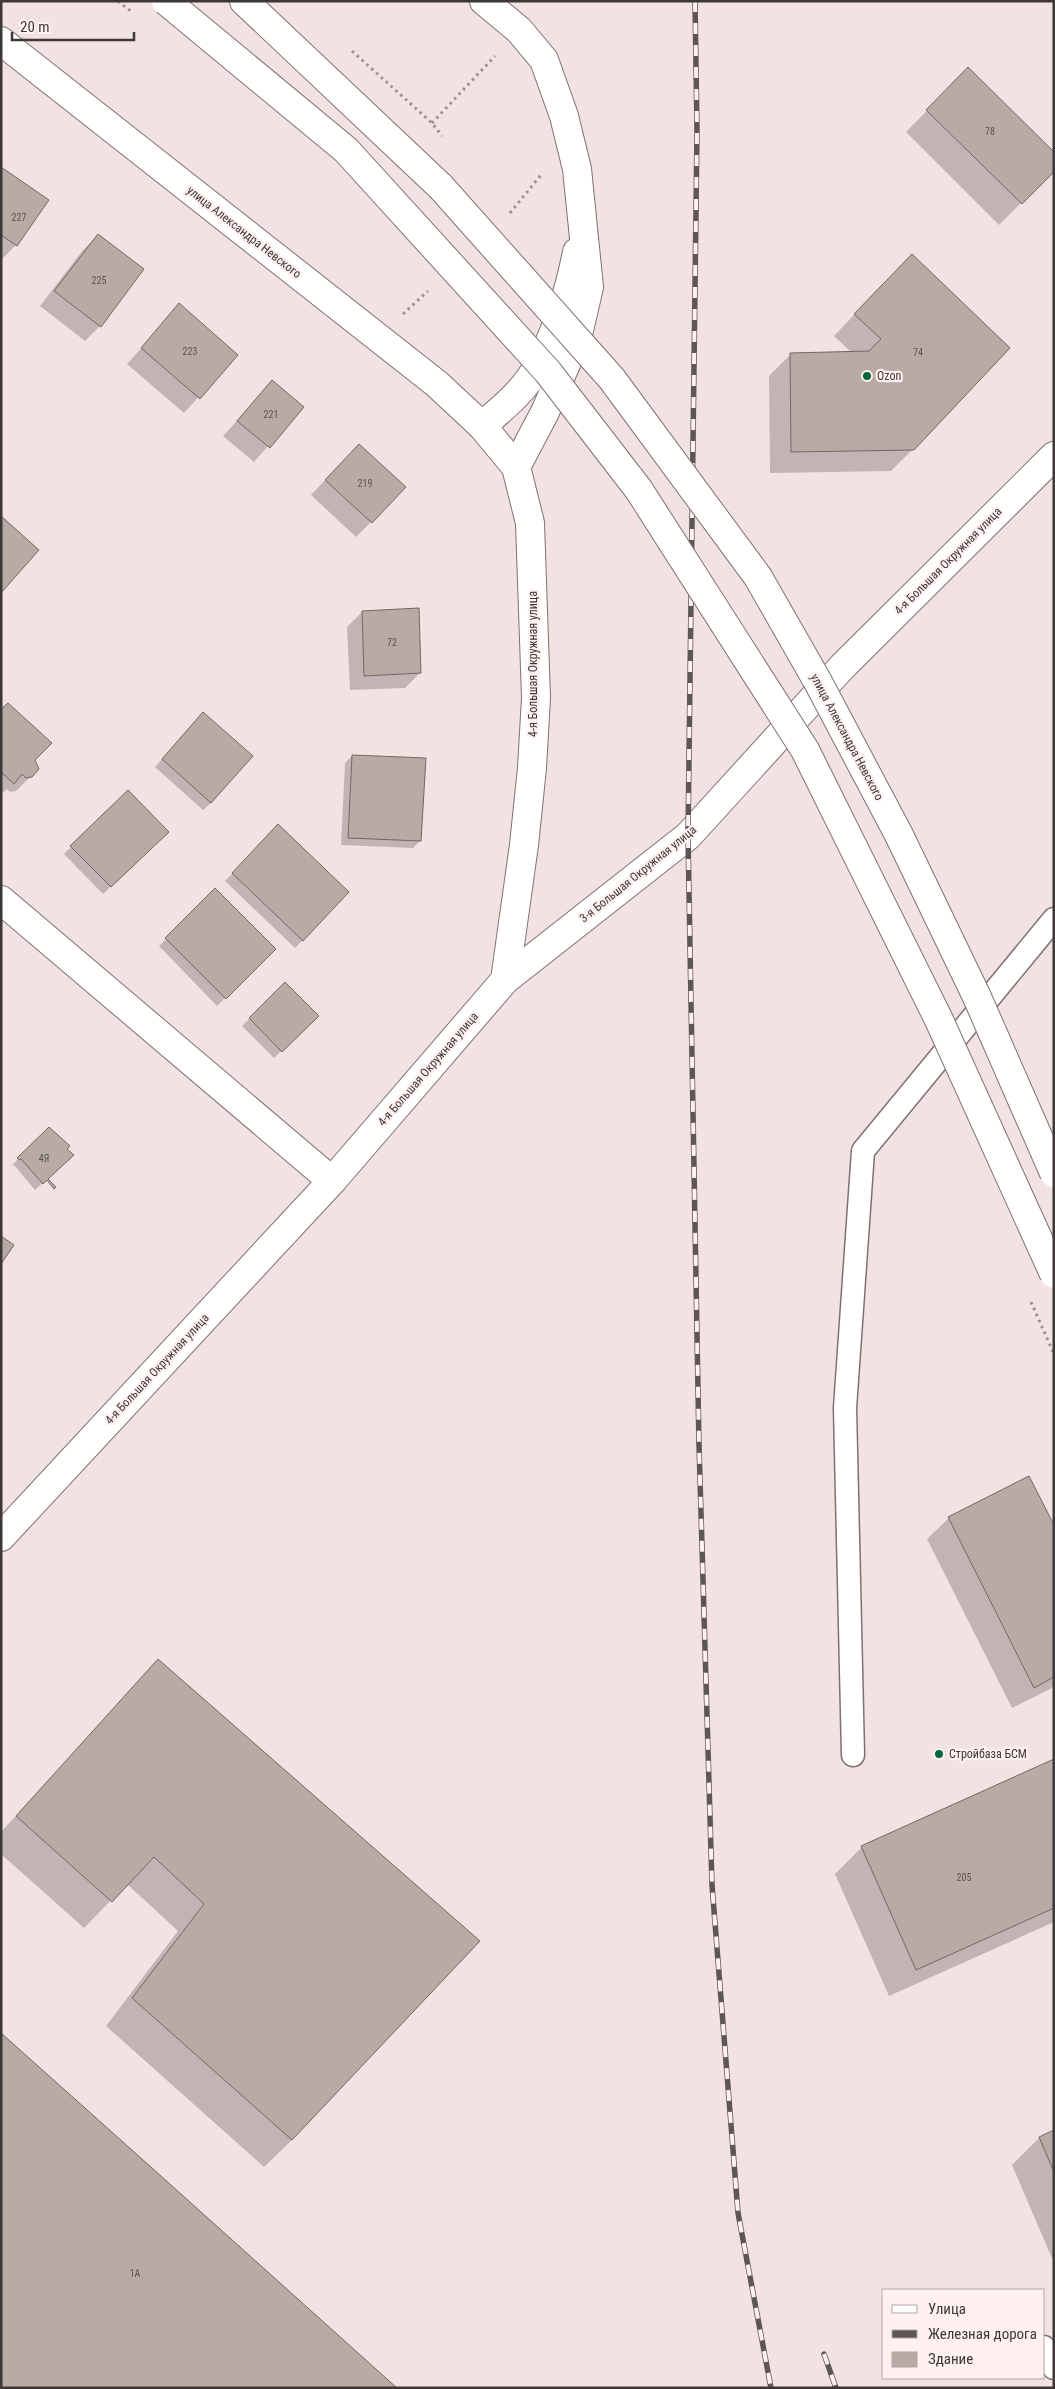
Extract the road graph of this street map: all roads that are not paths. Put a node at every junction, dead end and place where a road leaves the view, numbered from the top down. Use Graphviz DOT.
graph roads {
  1 [pos="166,1"];
  2 [pos="244,1"];
  3 [pos="484,1"];
  4 [pos="1,41"];
  5 [pos="584,220"];
  6 [pos="482,426"];
  7 [pos="1054,456"];
  8 [pos="516,467"];
  9 [pos="842,667"];
  10 [pos="1,900"];
  11 [pos="1054,919"];
  12 [pos="1044,940"];
  13 [pos="505,980"];
  14 [pos="1054,1173"];
  15 [pos="332,1181"];
  16 [pos="1054,1274"];
  17 [pos="1,1538"];
  18 [pos="853,1755"];
  19 [pos="1045,2349"];
  20 [pos="1054,2368"];
  1 -- 16 [label="street, bridge"];
  2 -- 14 [label="street, улица Александра Невского, bridge"];
  3 -- 5 [label="street"];
  4 -- 6 [label="street, улица Александра Невского"];
  5 -- 6 [label="street"];
  5 -- 8 [label="street"];
  6 -- 8 [label="street, улица Александра Невского"];
  7 -- 9 [label="street, 4-я Большая Окружная улица"];
  8 -- 13 [label="street, 4-я Большая Окружная улица"];
  9 -- 13 [label="street, 3-я Большая Окружная улица"];
  10 -- 15 [label="street"];
  11 -- 12 [label="lane"];
  12 -- 18 [label="lane"];
  13 -- 15 [label="street, 4-я Большая Окружная улица"];
  15 -- 17 [label="street, 4-я Большая Окружная улица"];
  19 -- 20 [label="lane"];
}
